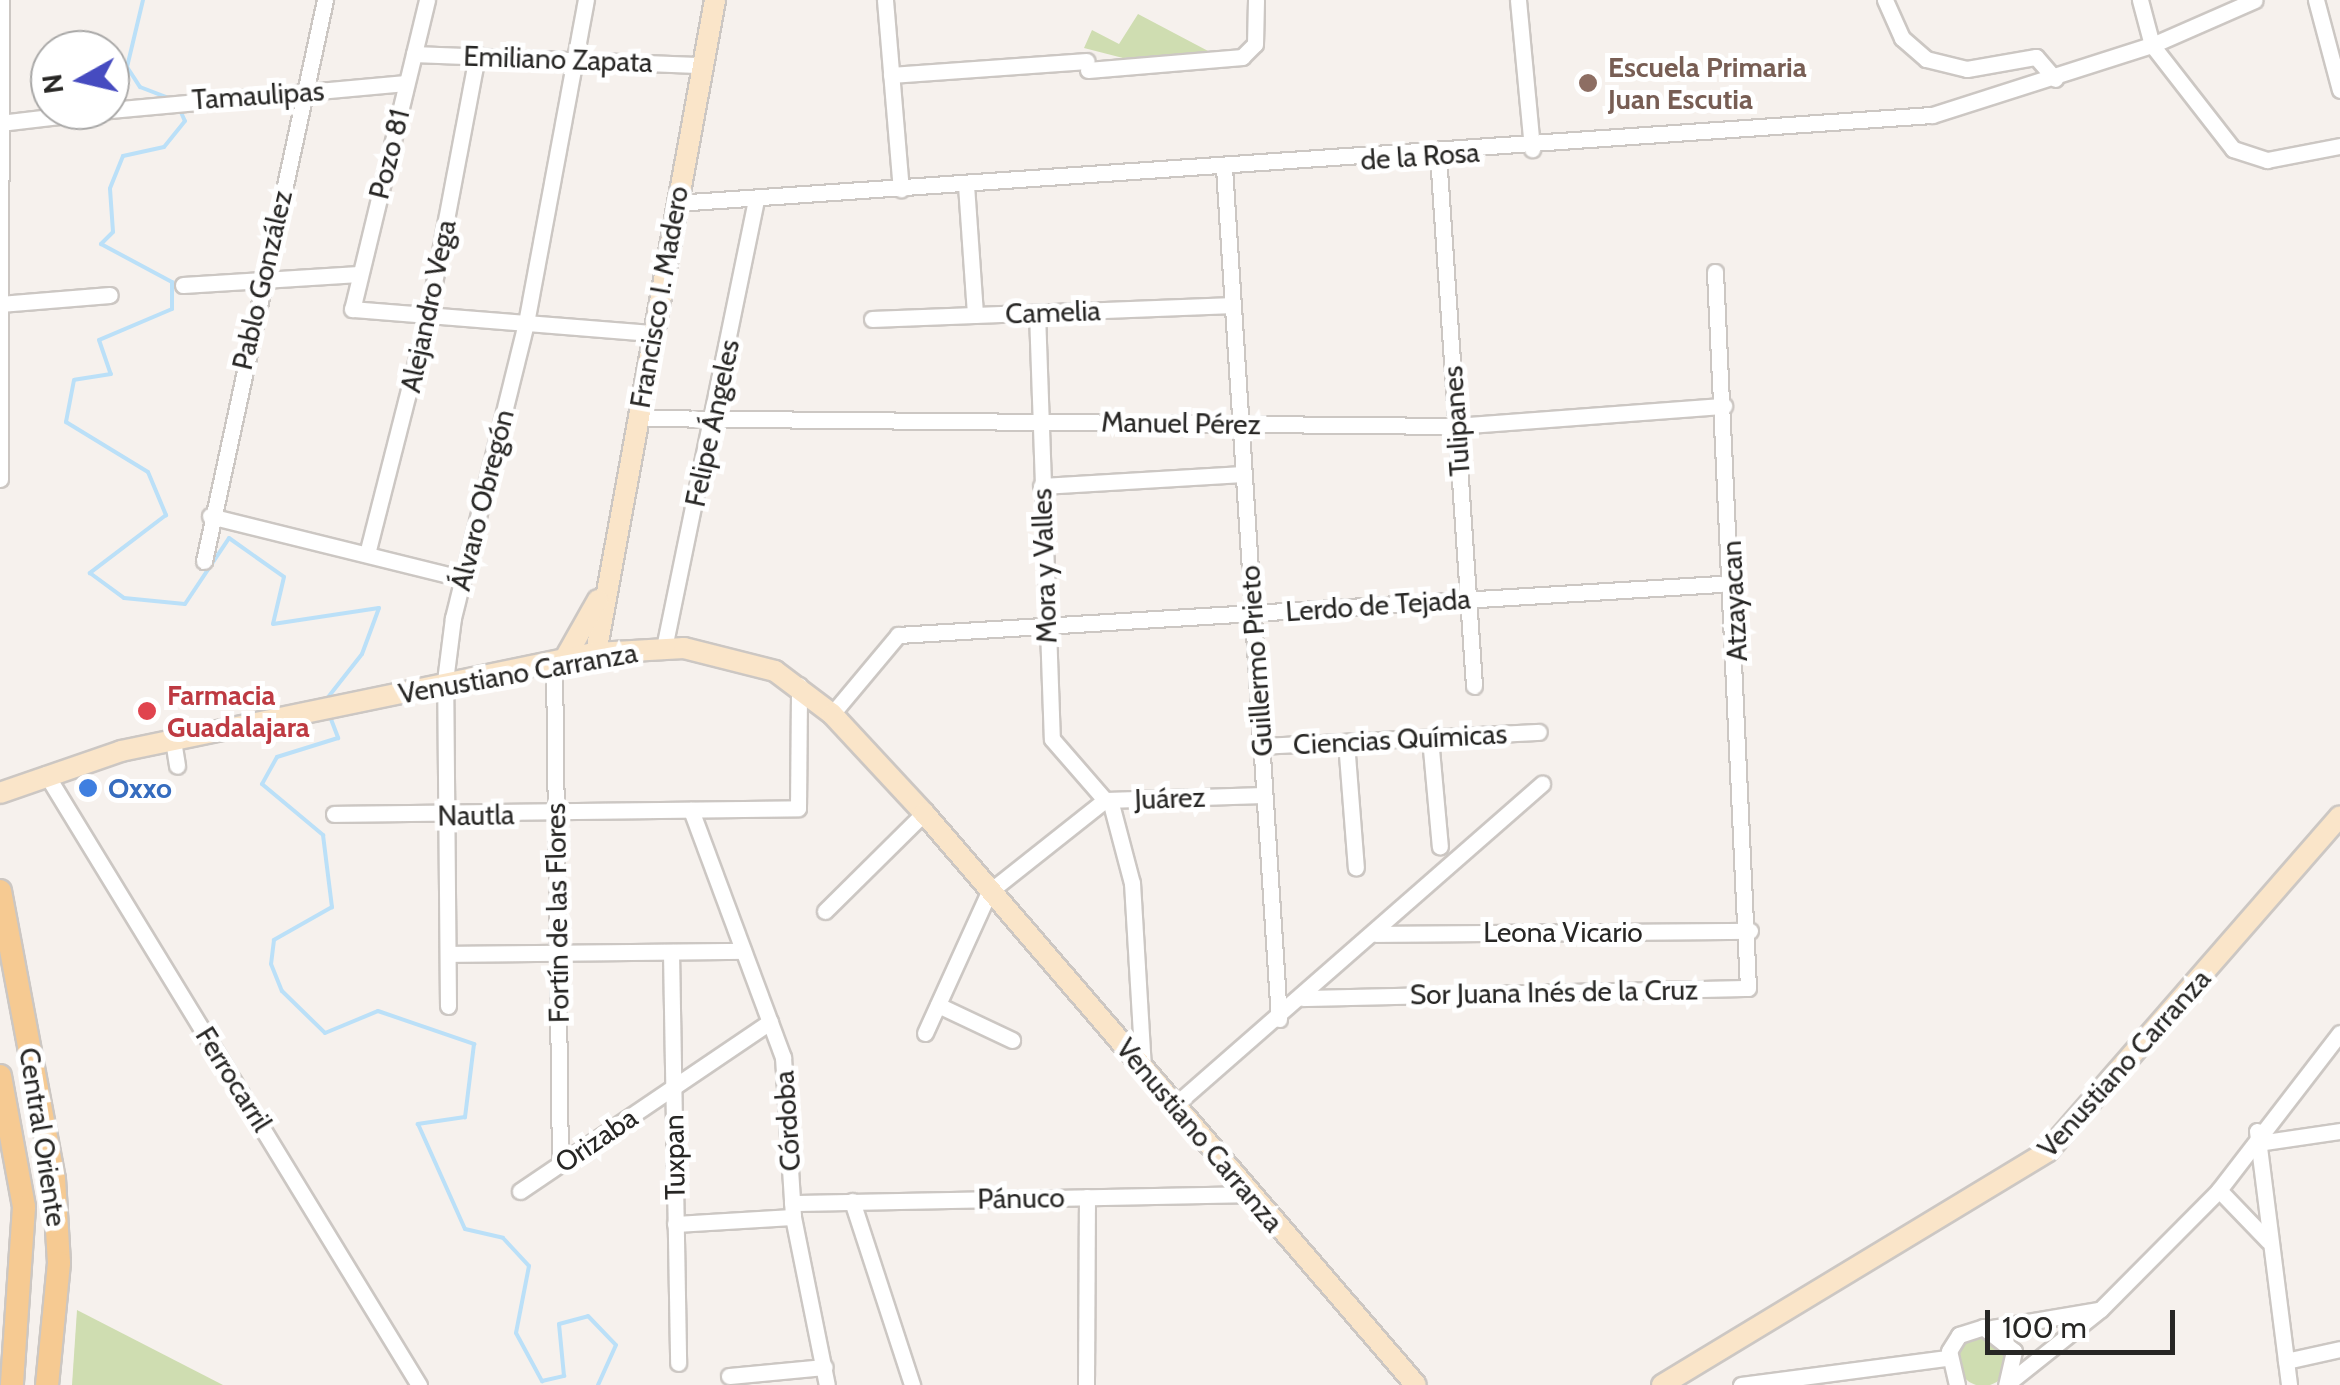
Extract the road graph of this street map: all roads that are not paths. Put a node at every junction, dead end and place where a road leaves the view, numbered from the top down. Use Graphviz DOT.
graph roads {
  1 [pos="1,0"];
  2 [pos="325,0"];
  3 [pos="427,0"];
  4 [pos="586,0"];
  5 [pos="715,0"];
  6 [pos="884,0"];
  7 [pos="1256,0"];
  8 [pos="1518,0"];
  9 [pos="1885,0"];
  10 [pos="2140,0"];
  11 [pos="2255,0"];
  12 [pos="2316,0"];
  13 [pos="2152,45"];
  14 [pos="414,54"];
  15 [pos="476,55"];
  16 [pos="574,58"];
  17 [pos="702,64"];
  18 [pos="891,75"];
  19 [pos="2055,80"];
  20 [pos="406,83"];
  21 [pos="2340,90"];
  22 [pos="306,91"];
  23 [pos="130,107"];
  24 [pos="30,119"];
  25 [pos="1,122"];
  26 [pos="2340,146"];
  27 [pos="1532,149"];
  28 [pos="1438,155"];
  29 [pos="1224,168"];
  30 [pos="966,185"];
  31 [pos="901,189"];
  32 [pos="756,198"];
  33 [pos="676,203"];
  34 [pos="1715,272"];
  35 [pos="359,274"];
  36 [pos="262,278"];
  37 [pos="183,285"];
  38 [pos="110,294"];
  39 [pos="1,304"];
  40 [pos="1233,305"];
  41 [pos="1037,313"];
  42 [pos="428,315"];
  43 [pos="975,315"];
  44 [pos="872,319"];
  45 [pos="526,323"];
  46 [pos="653,333"];
  47 [pos="1724,406"];
  48 [pos="638,418"];
  49 [pos="714,419"];
  50 [pos="1039,422"];
  51 [pos="1240,424"];
  52 [pos="1456,426"];
  53 [pos="1244,474"];
  54 [pos="0,479"];
  55 [pos="1041,486"];
  56 [pos="210,516"];
  57 [pos="367,554"];
  58 [pos="204,562"];
  59 [pos="461,578"];
  60 [pos="1720,584"];
  61 [pos="602,594"];
  62 [pos="1468,600"];
  63 [pos="1253,613"];
  64 [pos="1045,626"];
  65 [pos="664,648"];
  66 [pos="596,653"];
  67 [pos="559,661"];
  68 [pos="445,682"];
  69 [pos="799,684"];
  70 [pos="1474,686"];
  71 [pos="832,714"];
  72 [pos="1539,732"];
  73 [pos="1430,738"];
  74 [pos="173,740"];
  75 [pos="1346,742"];
  76 [pos="1261,746"];
  77 [pos="177,766"];
  78 [pos="46,774"];
  79 [pos="6,783"];
  80 [pos="1542,784"];
  81 [pos="1264,795"];
  82 [pos="1107,800"];
  83 [pos="691,810"];
  84 [pos="924,813"];
  85 [pos="334,814"];
  86 [pos="556,814"];
  87 [pos="446,816"];
  88 [pos="2340,816"];
  89 [pos="1440,848"];
  90 [pos="1356,868"];
  91 [pos="0,892"];
  92 [pos="989,892"];
  93 [pos="824,912"];
  94 [pos="1750,931"];
  95 [pos="1376,934"];
  96 [pos="743,951"];
  97 [pos="671,952"];
  98 [pos="558,953"];
  99 [pos="448,954"];
  100 [pos="1304,998"];
  101 [pos="938,1005"];
  102 [pos="448,1006"];
  103 [pos="1278,1019"];
  104 [pos="770,1022"];
  105 [pos="2340,1032"];
  106 [pos="925,1033"];
  107 [pos="1012,1040"];
  108 [pos="1143,1067"];
  109 [pos="0,1076"];
  110 [pos="673,1089"];
  111 [pos="1176,1104"];
  112 [pos="2340,1131"];
  113 [pos="2257,1137"];
  114 [pos="560,1164"];
  115 [pos="2219,1190"];
  116 [pos="520,1191"];
  117 [pos="1249,1194"];
  118 [pos="1087,1197"];
  119 [pos="852,1201"];
  120 [pos="793,1210"];
  121 [pos="675,1224"];
  122 [pos="2268,1241"];
  123 [pos="2102,1309"];
  124 [pos="1992,1328"];
  125 [pos="2340,1349"];
  126 [pos="8,1357"];
  127 [pos="1947,1358"];
  128 [pos="2286,1362"];
  129 [pos="678,1363"];
  130 [pos="729,1376"];
  131 [pos="827,1380"];
  132 [pos="1953,1382"];
  133 [pos="1415,1383"];
  134 [pos="12,1385"];
  135 [pos="46,1385"];
  136 [pos="419,1385"];
  137 [pos="912,1385"];
  138 [pos="1086,1385"];
  139 [pos="1662,1385"];
  140 [pos="1741,1385"];
  141 [pos="2007,1385"];
  142 [pos="2289,1385"];
  1 -- 25 [label="street"];
  2 -- 22 [label="street, Pablo González"];
  3 -- 14 [label="street, Pozo 81"];
  4 -- 16 [label="street, Álvaro Obregón"];
  5 -- 17 [label="main road, Francisco I. Madero"];
  6 -- 18 [label="street"];
  7 -- 18 [label="street"];
  8 -- 27 [label="street"];
  9 -- 19 [label="street"];
  10 -- 13 [label="street"];
  11 -- 13 [label="street, de la Rosa"];
  12 -- 21 [label="street"];
  13 -- 19 [label="street, de la Rosa"];
  13 -- 26 [label="street"];
  14 -- 15 [label="street, Emiliano Zapata"];
  14 -- 20 [label="street, Pozo 81"];
  15 -- 16 [label="street, Emiliano Zapata"];
  15 -- 42 [label="street, Alejandro Vega"];
  16 -- 17 [label="street, Emiliano Zapata"];
  16 -- 45 [label="street, Álvaro Obregón"];
  17 -- 33 [label="main road, Francisco I. Madero"];
  18 -- 31 [label="street"];
  19 -- 27 [label="street, de la Rosa"];
  20 -- 22 [label="street, Tamaulipas"];
  20 -- 35 [label="street, Pozo 81"];
  22 -- 23 [label="street, Tamaulipas"];
  22 -- 36 [label="street, Pablo González"];
  24 -- 25 [label="street, Tamaulipas"];
  25 -- 39 [label="street"];
  27 -- 28 [label="street, de la Rosa"];
  28 -- 29 [label="street, de la Rosa"];
  28 -- 52 [label="street, Tulipanes"];
  29 -- 30 [label="street, de la Rosa"];
  29 -- 40 [label="street, Guillermo Prieto"];
  30 -- 31 [label="street, de la Rosa"];
  30 -- 43 [label="street"];
  31 -- 32 [label="street, de la Rosa"];
  32 -- 33 [label="street, de la Rosa"];
  32 -- 49 [label="street, Felipe Ángeles"];
  33 -- 46 [label="main road, Francisco I. Madero"];
  34 -- 47 [label="street, Atzayacan"];
  35 -- 36 [label="street"];
  35 -- 42 [label="street, Pozo 81"];
  36 -- 37 [label="street"];
  36 -- 56 [label="street, Pablo González"];
  38 -- 39 [label="street"];
  39 -- 54 [label="street"];
  40 -- 41 [label="street, Camelia"];
  40 -- 51 [label="street, Guillermo Prieto"];
  41 -- 43 [label="street, Camelia"];
  41 -- 50 [label="street, Mora y Valles"];
  42 -- 45 [label="street"];
  42 -- 57 [label="street, Alejandro Vega"];
  43 -- 44 [label="street, Camelia"];
  45 -- 46 [label="street"];
  45 -- 59 [label="street, Álvaro Obregón"];
  46 -- 48 [label="main road, Francisco I. Madero"];
  47 -- 52 [label="street, Manuel Pérez"];
  47 -- 94 [label="street, Atzayacan"];
  48 -- 49 [label="street, Manuel Pérez"];
  48 -- 61 [label="main road, Francisco I. Madero"];
  49 -- 50 [label="street, Manuel Pérez"];
  49 -- 65 [label="street, Felipe Ángeles"];
  50 -- 51 [label="street, Manuel Pérez"];
  50 -- 55 [label="street, Mora y Valles"];
  51 -- 52 [label="street, Manuel Pérez"];
  51 -- 53 [label="street, Guillermo Prieto"];
  52 -- 62 [label="street, Tulipanes"];
  53 -- 55 [label="street"];
  53 -- 63 [label="street, Guillermo Prieto"];
  55 -- 64 [label="street, Mora y Valles"];
  56 -- 57 [label="street"];
  56 -- 58 [label="street, Pablo González"];
  57 -- 59 [label="street"];
  59 -- 68 [label="street, Álvaro Obregón"];
  60 -- 62 [label="street, Lerdo de Tejada"];
  61 -- 66 [label="main road, Francisco I. Madero"];
  61 -- 67 [label="main road, Francisco I. Madero"];
  62 -- 63 [label="street, Lerdo de Tejada"];
  62 -- 70 [label="street, Tulipanes"];
  63 -- 64 [label="street, Lerdo de Tejada"];
  63 -- 76 [label="street, Guillermo Prieto"];
  64 -- 71 [label="street, Lerdo de Tejada"];
  64 -- 82 [label="street, Mora y Valles"];
  65 -- 66 [label="main road, Venustiano Carranza"];
  65 -- 69 [label="main road, Venustiano Carranza"];
  66 -- 67 [label="main road, Venustiano Carranza"];
  67 -- 68 [label="main road, Venustiano Carranza"];
  67 -- 86 [label="street, Fortín de las Flores"];
  68 -- 74 [label="main road, Venustiano Carranza"];
  68 -- 87 [label="street, Álvaro Obregón"];
  69 -- 71 [label="main road, Venustiano Carranza"];
  69 -- 83 [label="street, Nautla"];
  71 -- 84 [label="main road, Venustiano Carranza"];
  72 -- 73 [label="street, Ciencias Químicas"];
  73 -- 75 [label="street, Ciencias Químicas"];
  73 -- 89 [label="street"];
  74 -- 77 [label="street"];
  74 -- 78 [label="main road, Venustiano Carranza"];
  75 -- 76 [label="street, Ciencias Químicas"];
  75 -- 90 [label="street"];
  76 -- 81 [label="street, Guillermo Prieto"];
  78 -- 79 [label="main road, Venustiano Carranza"];
  78 -- 136 [label="street, Ferrocarril"];
  80 -- 95 [label="street"];
  81 -- 82 [label="street, Juárez"];
  81 -- 103 [label="street, Guillermo Prieto"];
  82 -- 92 [label="street, Juárez"];
  82 -- 108 [label="street"];
  83 -- 86 [label="street, Nautla"];
  83 -- 96 [label="street, Córdoba"];
  84 -- 92 [label="main road, Venustiano Carranza"];
  84 -- 93 [label="street"];
  85 -- 87 [label="street, Nautla"];
  86 -- 87 [label="street, Nautla"];
  86 -- 98 [label="street, Fortín de las Flores"];
  87 -- 99 [label="street, Álvaro Obregón"];
  88 -- 139 [label="main road, Venustiano Carranza"];
  91 -- 135 [label="main road, Central Oriente"];
  92 -- 101 [label="street"];
  92 -- 108 [label="main road, Venustiano Carranza"];
  94 -- 95 [label="street, Leona Vicario"];
  94 -- 100 [label="street, Sor Juana Inés de la Cruz"];
  95 -- 100 [label="street"];
  96 -- 97 [label="street"];
  96 -- 104 [label="street, Córdoba"];
  97 -- 98 [label="street"];
  97 -- 110 [label="street, Tuxpan"];
  98 -- 99 [label="street"];
  98 -- 114 [label="street, Fortín de las Flores"];
  99 -- 102 [label="street, Álvaro Obregón"];
  100 -- 103 [label="street"];
  101 -- 106 [label="street"];
  101 -- 107 [label="street"];
  103 -- 111 [label="street"];
  104 -- 110 [label="street, Orizaba"];
  104 -- 120 [label="street, Córdoba"];
  105 -- 113 [label="street"];
  108 -- 111 [label="main road, Venustiano Carranza"];
  109 -- 126 [label="main road, Central Oriente"];
  110 -- 114 [label="street, Orizaba"];
  110 -- 121 [label="street, Tuxpan"];
  111 -- 117 [label="main road, Venustiano Carranza"];
  112 -- 113 [label="street"];
  113 -- 115 [label="street"];
  113 -- 122 [label="street"];
  114 -- 116 [label="street, Orizaba"];
  115 -- 122 [label="street"];
  115 -- 123 [label="street"];
  117 -- 118 [label="street, Pánuco"];
  117 -- 133 [label="main road, Venustiano Carranza"];
  118 -- 119 [label="street, Pánuco"];
  118 -- 138 [label="street"];
  119 -- 120 [label="street, Pánuco"];
  119 -- 137 [label="street"];
  120 -- 121 [label="street, Pánuco"];
  120 -- 131 [label="street, Córdoba"];
  121 -- 129 [label="street, Tuxpan"];
  122 -- 128 [label="street"];
  123 -- 124 [label="street"];
  123 -- 141 [label="street"];
  124 -- 127 [label="street"];
  124 -- 141 [label="street"];
  125 -- 128 [label="street"];
  126 -- 134 [label="main road, Central Oriente"];
  127 -- 132 [label="street"];
  127 -- 140 [label="street"];
  128 -- 142 [label="street"];
  130 -- 131 [label="street"];
}
